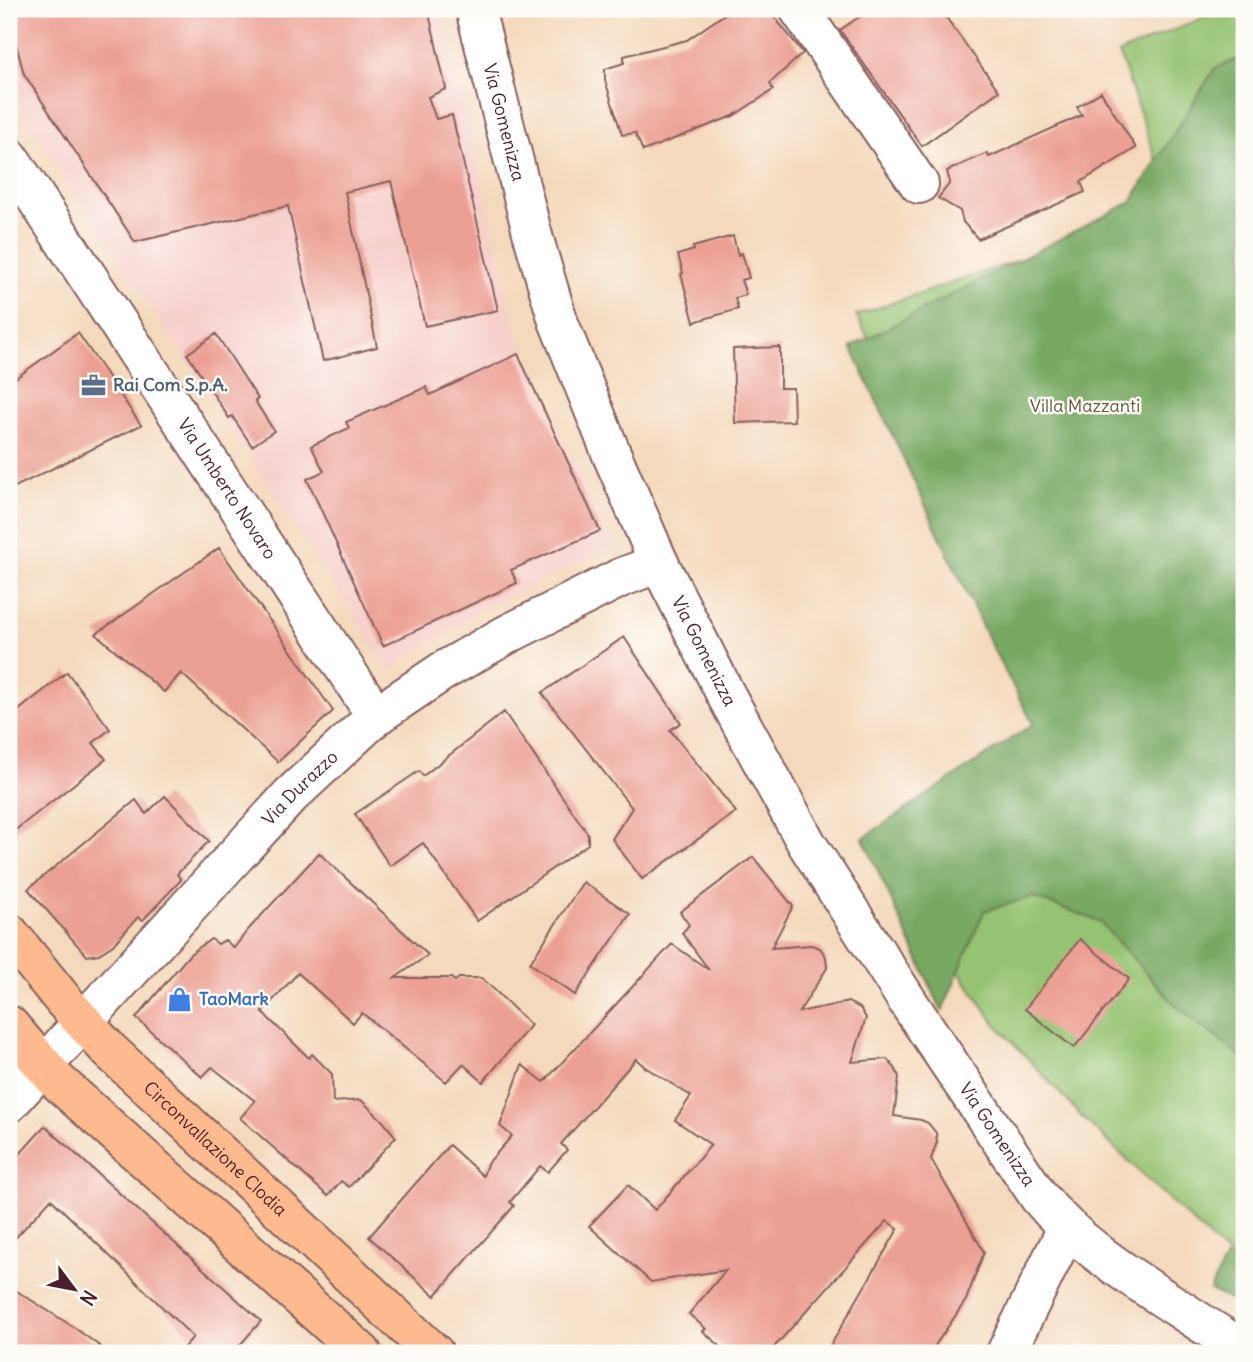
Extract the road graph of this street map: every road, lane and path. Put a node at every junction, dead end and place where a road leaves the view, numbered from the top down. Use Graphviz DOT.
graph roads {
  1 [pos="475,9"];
  2 [pos="799,9"];
  3 [pos="9,157"];
  4 [pos="919,184"];
  5 [pos="659,563"];
  6 [pos="376,716"];
  7 [pos="9,933"];
  8 [pos="83,1022"];
  9 [pos="9,1025"];
  10 [pos="43,1066"];
  11 [pos="9,1103"];
  12 [pos="1067,1228"];
  13 [pos="1244,1349"];
  14 [pos="362,1353"];
  15 [pos="434,1353"];
  16 [pos="1006,1353"];
  1 -- 5 [label="street, Via Gomenizza"];
  2 -- 4 [label="street"];
  3 -- 6 [label="street, Via Umberto Novaro"];
  5 -- 6 [label="street, Via Durazzo"];
  5 -- 12 [label="street, Via Gomenizza"];
  6 -- 8 [label="street, Via Durazzo"];
  7 -- 8 [label="main road, Circonvallazione Clodia"];
  8 -- 10 [label="street, Via Durazzo"];
  8 -- 15 [label="main road, Circonvallazione Clodia"];
  9 -- 10 [label="main road"];
  10 -- 11 [label="street, Via Durazzo"];
  10 -- 14 [label="main road"];
  12 -- 13 [label="street, Via Gomenizza"];
  12 -- 16 [label="street"];
}
